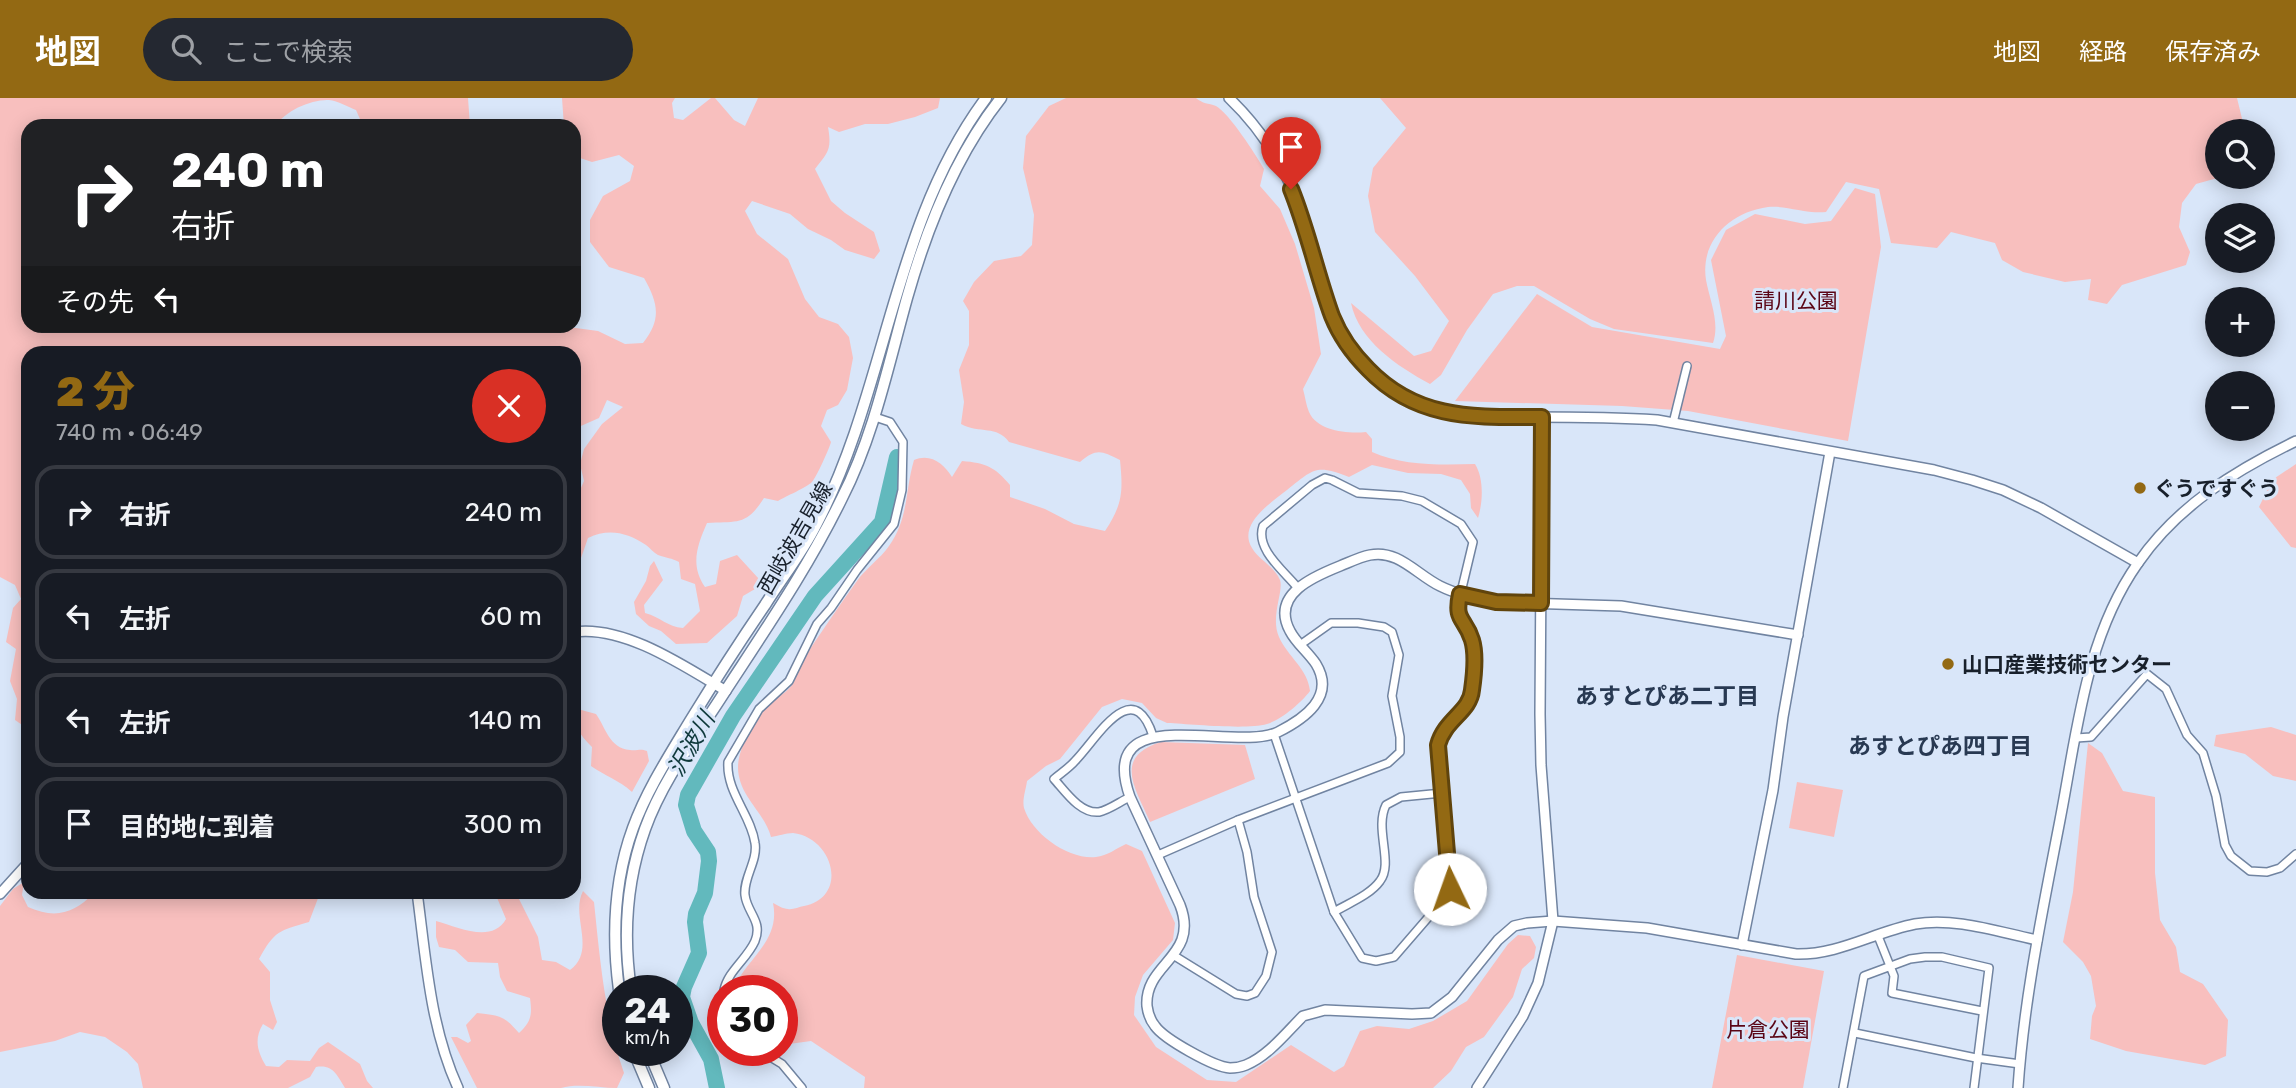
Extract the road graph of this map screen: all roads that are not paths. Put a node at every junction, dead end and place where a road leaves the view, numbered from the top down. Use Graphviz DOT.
graph roads {
  1 [pos="986,98"];
  2 [pos="1001,98"];
  3 [pos="1229,98"];
  4 [pos="1687,366"];
  5 [pos="1542,417"];
  6 [pos="875,418"];
  7 [pos="1673,423"];
  8 [pos="2296,441"];
  9 [pos="1830,452"];
  10 [pos="2138,563"];
  11 [pos="1297,587"];
  12 [pos="1460,594"];
  13 [pos="1541,603"];
  14 [pos="581,632"];
  15 [pos="1798,635"];
  16 [pos="1300,645"];
  17 [pos="713,684"];
  18 [pos="726,691"];
  19 [pos="1274,734"];
  20 [pos="1153,736"];
  21 [pos="2076,738"];
  22 [pos="1442,793"];
  23 [pos="1130,797"];
  24 [pos="1296,798"];
  25 [pos="1238,820"];
  26 [pos="2296,854"];
  27 [pos="1158,855"];
  28 [pos="21,871"];
  29 [pos="0,894"];
  30 [pos="418,899"];
  31 [pos="1334,912"];
  32 [pos="1553,921"];
  33 [pos="1878,936"];
  34 [pos="2037,940"];
  35 [pos="1742,945"];
  36 [pos="1173,955"];
  37 [pos="1890,966"];
  38 [pos="617,975"];
  39 [pos="630,975"];
  40 [pos="731,975"];
  41 [pos="1982,1011"];
  42 [pos="1855,1033"];
  43 [pos="1976,1058"];
  44 [pos="2020,1064"];
  45 [pos="640,1066"];
  46 [pos="655,1066"];
  47 [pos="784,1066"];
  48 [pos="458,1088"];
  49 [pos="649,1088"];
  50 [pos="664,1088"];
  51 [pos="802,1088"];
  52 [pos="1477,1088"];
  53 [pos="1843,1088"];
  54 [pos="1974,1088"];
  55 [pos="2018,1088"];
  1 -- 17 [label="main road, 西岐波吉見線"];
  2 -- 6 [label="main road, 西岐波吉見線"];
  3 -- 5 [label="street"];
  4 -- 7 [label="street"];
  5 -- 7 [label="street"];
  5 -- 13 [label="street"];
  6 -- 18 [label="main road, 西岐波吉見線"];
  6 -- 40 [label="street"];
  7 -- 9 [label="street"];
  8 -- 10 [label="street"];
  9 -- 10 [label="street"];
  9 -- 15 [label="street"];
  10 -- 21 [label="street"];
  11 -- 12 [label="street"];
  11 -- 12 [label="street"];
  11 -- 16 [label="street"];
  12 -- 13 [label="street"];
  12 -- 22 [label="street"];
  13 -- 15 [label="street"];
  13 -- 32 [label="street"];
  14 -- 17 [label="street"];
  15 -- 35 [label="street"];
  16 -- 19 [label="street"];
  16 -- 24 [label="street"];
  17 -- 18 [label="street"];
  17 -- 38 [label="main road, 西岐波吉見線"];
  18 -- 39 [label="main road, 西岐波吉見線"];
  19 -- 20 [label="street"];
  19 -- 24 [label="street"];
  20 -- 23 [label="street"];
  20 -- 23 [label="street"];
  21 -- 26 [label="street"];
  21 -- 34 [label="street"];
  22 -- 31 [label="street"];
  22 -- 31 [label="street"];
  23 -- 27 [label="street"];
  24 -- 25 [label="street"];
  24 -- 31 [label="street"];
  25 -- 27 [label="street"];
  25 -- 36 [label="street"];
  27 -- 36 [label="street"];
  28 -- 29 [label="street"];
  30 -- 48 [label="street"];
  32 -- 35 [label="street"];
  32 -- 36 [label="street"];
  32 -- 52 [label="street"];
  33 -- 34 [label="street"];
  33 -- 35 [label="street"];
  33 -- 37 [label="street"];
  34 -- 44 [label="street"];
  37 -- 41 [label="street"];
  37 -- 41 [label="street"];
  37 -- 42 [label="street"];
  41 -- 43 [label="street"];
  42 -- 43 [label="street"];
  42 -- 53 [label="street"];
  43 -- 44 [label="street"];
  43 -- 54 [label="street"];
  44 -- 55 [label="street"];
  45 -- 49 [label="main road"];
  46 -- 50 [label="main road"];
  47 -- 51 [label="street"];
}
